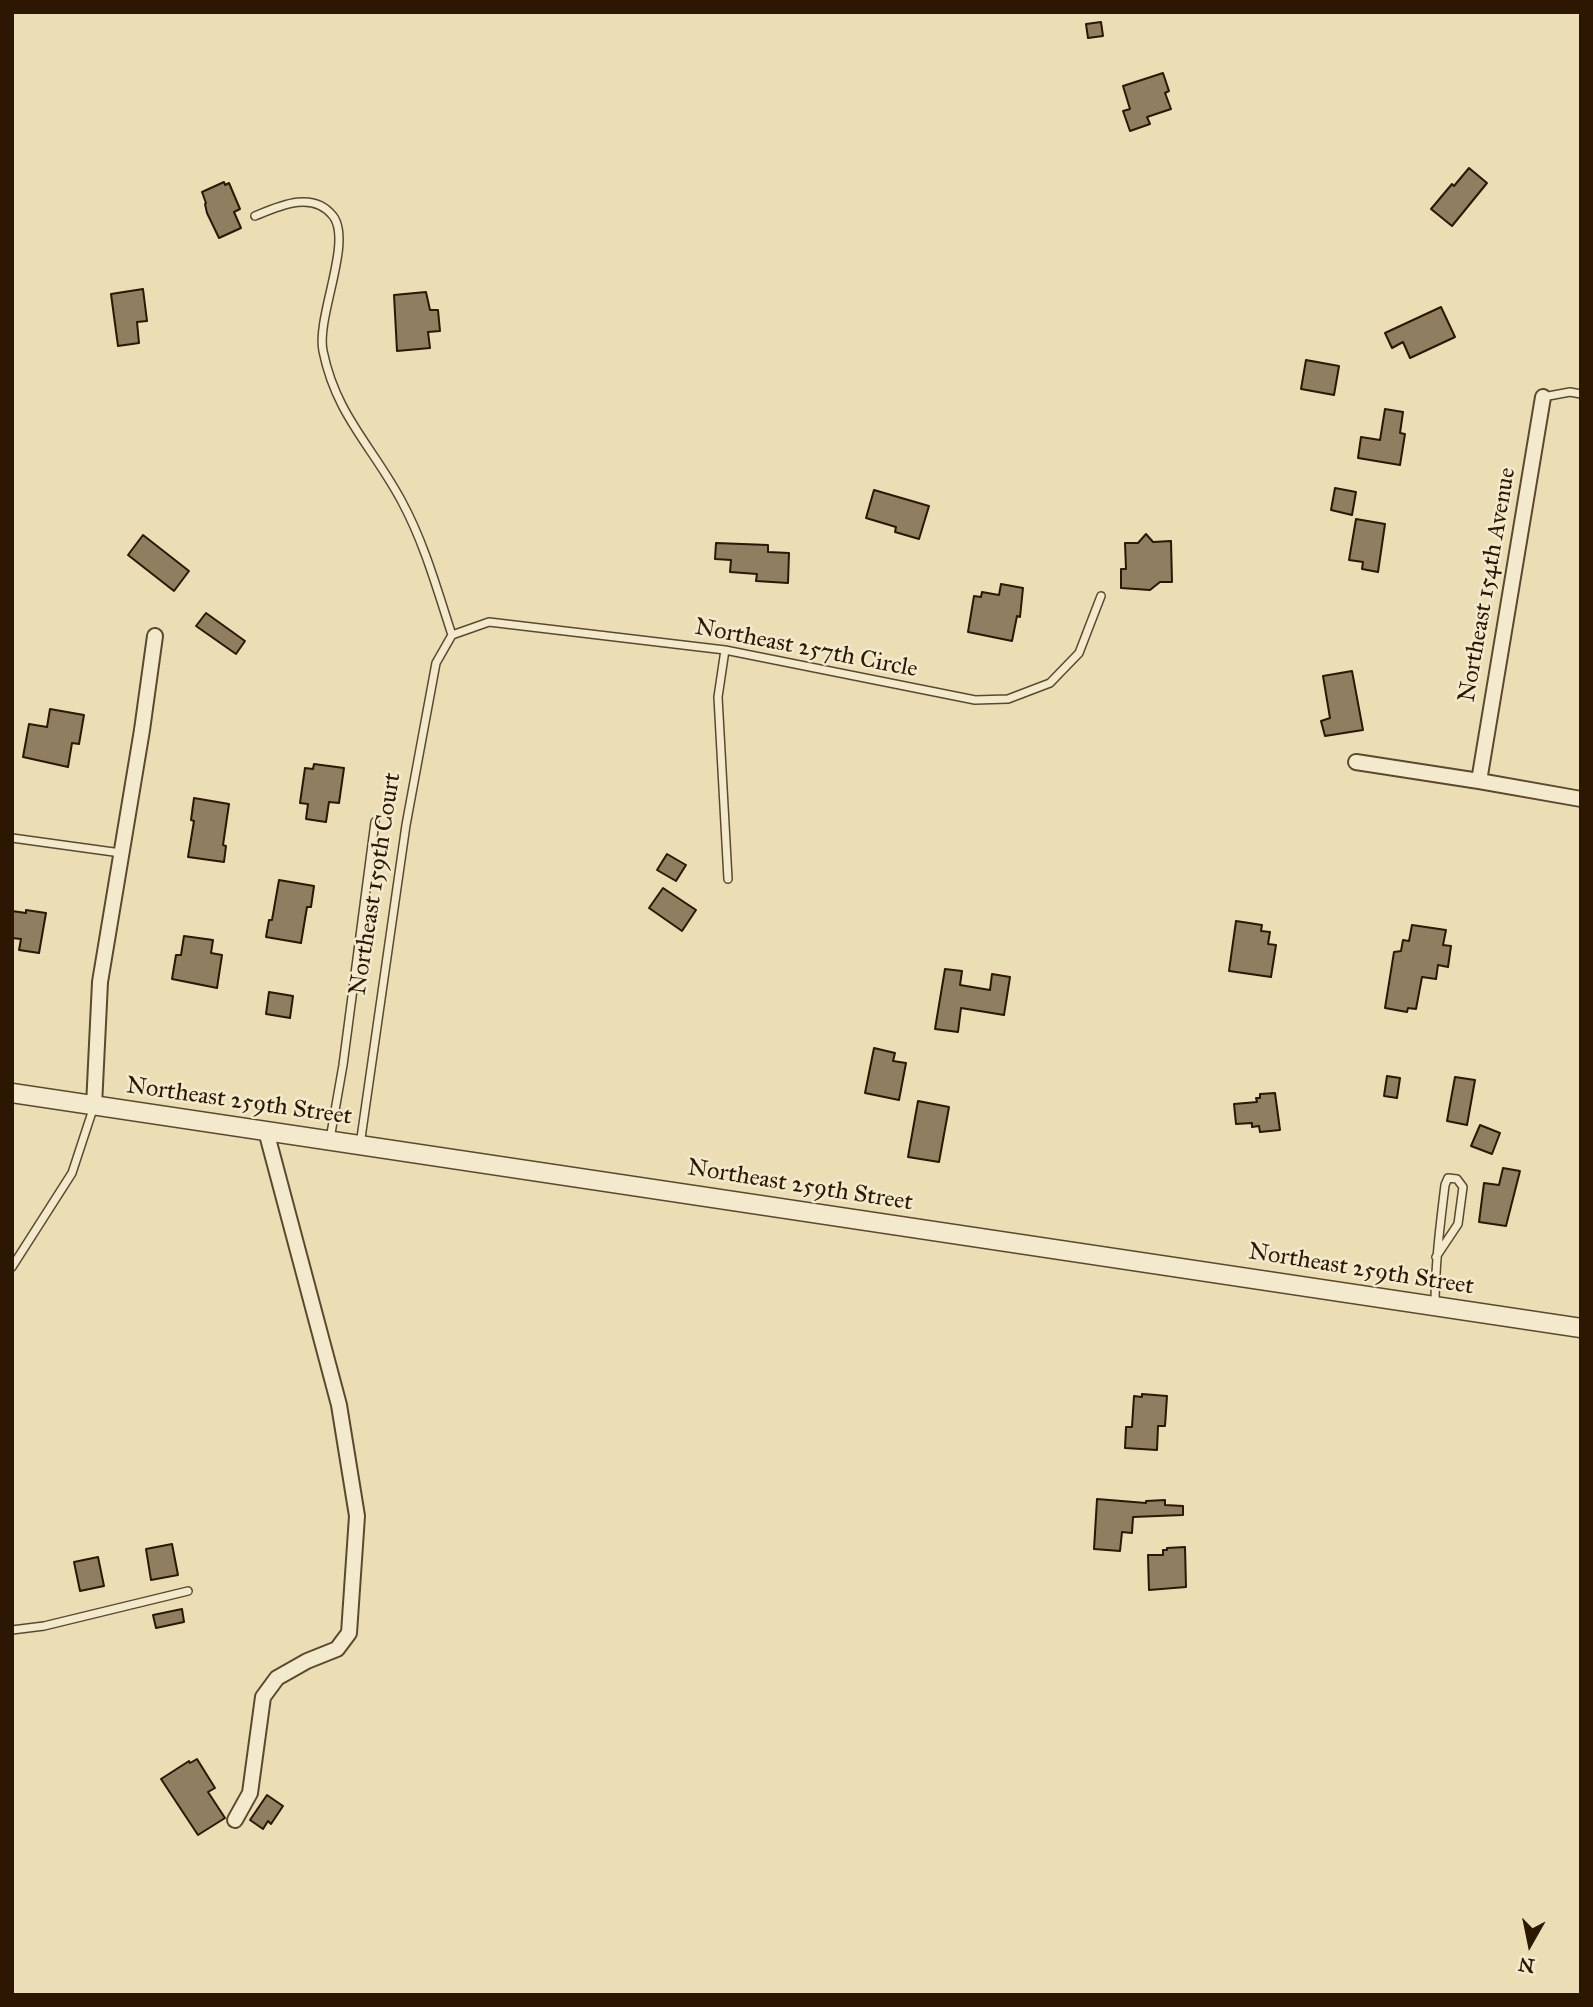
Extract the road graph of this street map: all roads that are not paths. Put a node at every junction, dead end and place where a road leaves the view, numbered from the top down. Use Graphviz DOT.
graph roads {
  1 [pos="255,216"];
  2 [pos="1581,394"];
  3 [pos="1543,397"];
  4 [pos="1101,596"];
  5 [pos="452,635"];
  6 [pos="155,636"];
  7 [pos="725,650"];
  8 [pos="1356,762"];
  9 [pos="1479,781"];
  10 [pos="1581,799"];
  11 [pos="375,822"];
  12 [pos="12,838"];
  13 [pos="121,853"];
  14 [pos="729,879"];
  15 [pos="12,1093"];
  16 [pos="94,1105"];
  17 [pos="266,1131"];
  18 [pos="330,1140"];
  19 [pos="360,1145"];
  20 [pos="1436,1257"];
  21 [pos="12,1267"];
  22 [pos="1435,1306"];
  23 [pos="1581,1328"];
  24 [pos="188,1591"];
  25 [pos="12,1630"];
  26 [pos="235,1820"];
  1 -- 5 [label="lane"];
  2 -- 3 [label="lane"];
  3 -- 9 [label="street, Northeast 154th Avenue"];
  4 -- 7 [label="lane, Northeast 257th Circle"];
  5 -- 7 [label="lane, Northeast 257th Circle"];
  5 -- 19 [label="lane, Northeast 159th Court"];
  6 -- 13 [label="street"];
  7 -- 14 [label="lane"];
  8 -- 9 [label="street"];
  9 -- 10 [label="street"];
  11 -- 18 [label="lane"];
  12 -- 13 [label="lane"];
  13 -- 16 [label="street"];
  15 -- 16 [label="street, Northeast 259th Street"];
  16 -- 17 [label="street, Northeast 259th Street"];
  16 -- 21 [label="lane"];
  17 -- 18 [label="street, Northeast 259th Street"];
  17 -- 26 [label="street"];
  18 -- 19 [label="street, Northeast 259th Street"];
  19 -- 22 [label="street, Northeast 259th Street"];
  20 -- 20 [label="lane"];
  20 -- 22 [label="lane"];
  22 -- 23 [label="street, Northeast 259th Street"];
  24 -- 25 [label="lane"];
}
